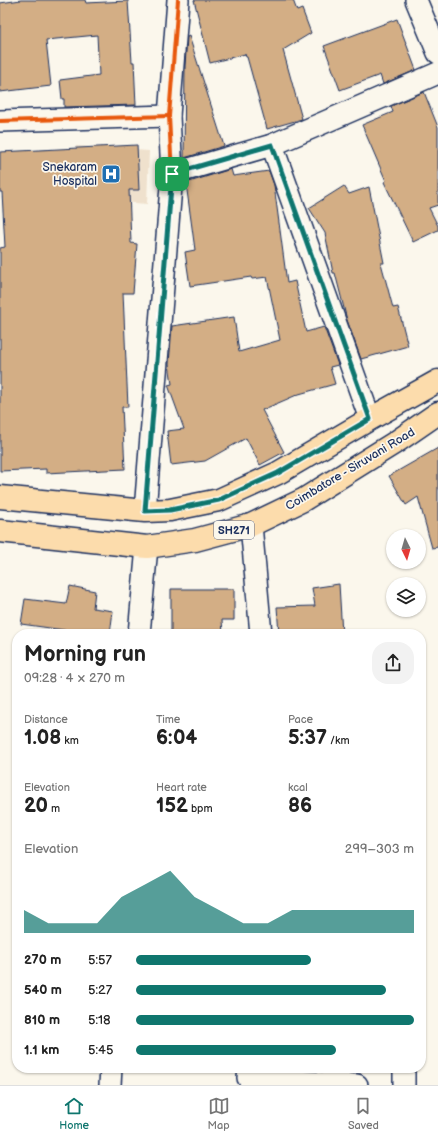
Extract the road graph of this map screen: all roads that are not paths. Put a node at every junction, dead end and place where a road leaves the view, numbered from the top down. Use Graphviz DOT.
graph roads {
  1 [pos="178,0"];
  2 [pos="416,0"];
  3 [pos="438,53"];
  4 [pos="438,73"];
  5 [pos="170,116"];
  6 [pos="0,121"];
  7 [pos="272,145"];
  8 [pos="172,174"];
  9 [pos="438,381"];
  10 [pos="438,413"];
  11 [pos="370,419"];
  12 [pos="0,497"];
  13 [pos="145,511"];
  14 [pos="251,525"];
  15 [pos="0,531"];
  16 [pos="147,547"];
  17 [pos="139,629"];
  18 [pos="261,629"];
  19 [pos="111,1073"];
  20 [pos="404,1073"];
  21 [pos="249,1077"];
  22 [pos="110,1085"];
  23 [pos="357,1085"];
  24 [pos="404,1085"];
  1 -- 5 [label="street"];
  2 -- 3 [label="street"];
  4 -- 7 [label="street"];
  5 -- 6 [label="street"];
  5 -- 8 [label="street"];
  7 -- 8 [label="street"];
  7 -- 11 [label="street"];
  8 -- 13 [label="street"];
  9 -- 11 [label="main road"];
  10 -- 14 [label="main road, Coimbatore - Siruvani Road / SH271"];
  11 -- 13 [label="main road"];
  12 -- 13 [label="main road"];
  14 -- 16 [label="main road, Coimbatore - Siruvani Road / SH271"];
  14 -- 18 [label="street"];
  15 -- 16 [label="main road, Coimbatore - Siruvani Road / SH271"];
  16 -- 17 [label="street"];
  19 -- 22 [label="street"];
  20 -- 24 [label="street"];
  21 -- 23 [label="street"];
}
